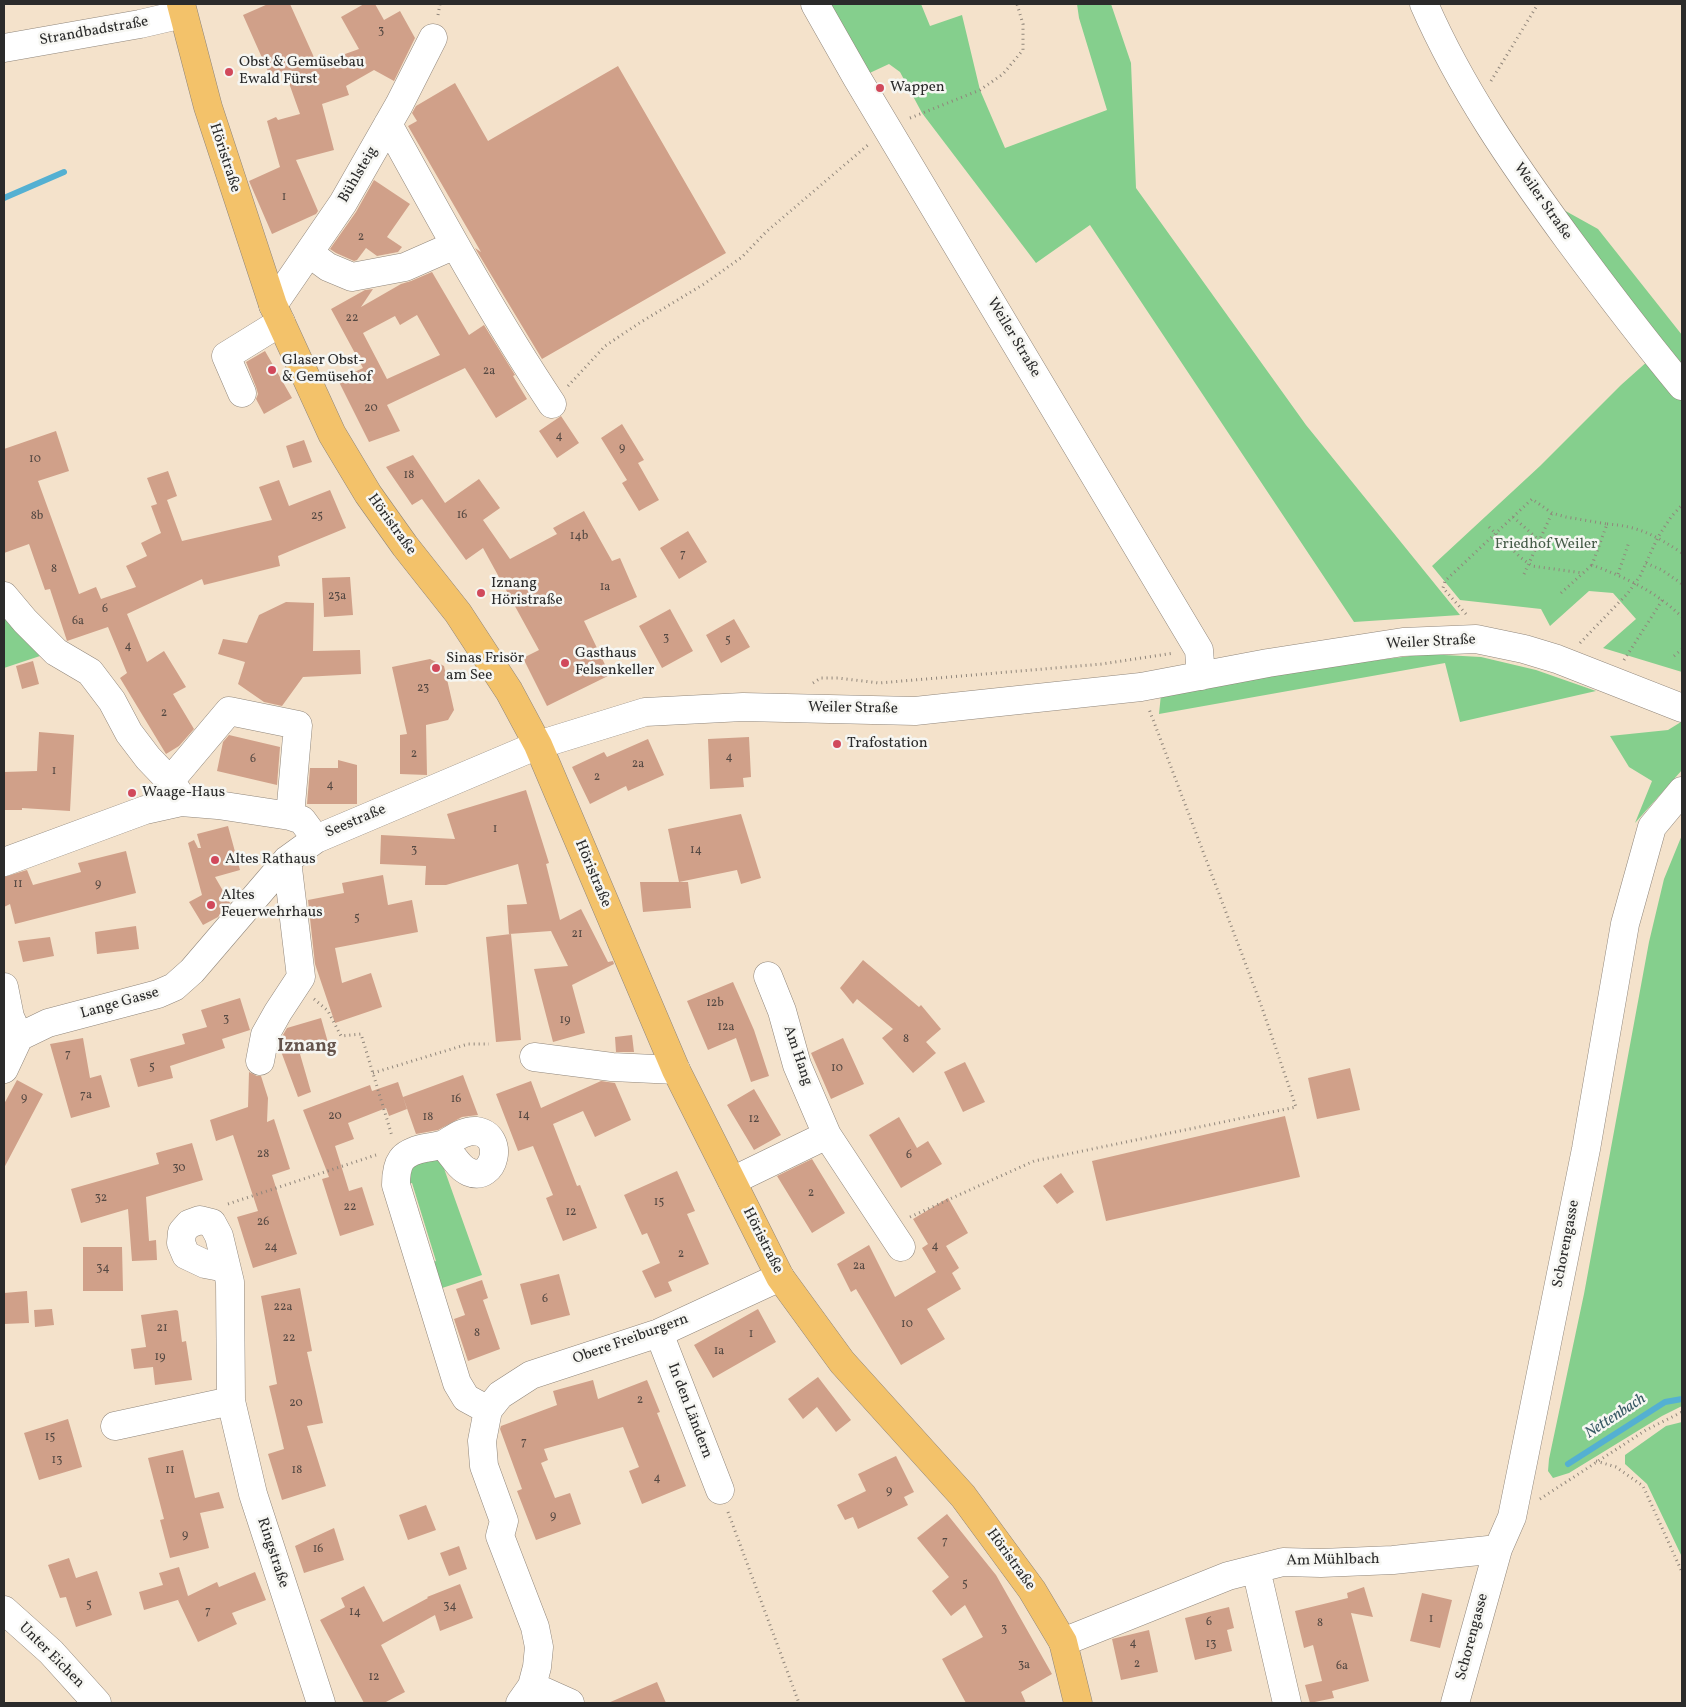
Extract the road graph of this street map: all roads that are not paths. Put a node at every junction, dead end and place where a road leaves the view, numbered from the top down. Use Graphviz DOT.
graph roads {
  1 [pos="815,4"];
  2 [pos="1424,4"];
  3 [pos="182,9"];
  4 [pos="433,38"];
  5 [pos="4,48"];
  6 [pos="388,124"];
  7 [pos="455,244"];
  8 [pos="308,253"];
  9 [pos="277,314"];
  10 [pos="1682,386"];
  11 [pos="242,393"];
  12 [pos="552,404"];
  13 [pos="4,596"];
  14 [pos="1200,663"];
  15 [pos="1682,708"];
  16 [pos="538,745"];
  17 [pos="1682,791"];
  18 [pos="176,792"];
  19 [pos="290,816"];
  20 [pos="316,839"];
  21 [pos="287,860"];
  22 [pos="4,862"];
  23 [pos="768,976"];
  24 [pos="4,987"];
  25 [pos="19,1037"];
  26 [pos="534,1057"];
  27 [pos="260,1061"];
  28 [pos="4,1069"];
  29 [pos="676,1070"];
  30 [pos="827,1135"];
  31 [pos="442,1145"];
  32 [pos="732,1181"];
  33 [pos="895,1237"];
  34 [pos="226,1268"];
  35 [pos="780,1277"];
  36 [pos="659,1333"];
  37 [pos="231,1401"];
  38 [pos="488,1410"];
  39 [pos="115,1426"];
  40 [pos="720,1490"];
  41 [pos="1498,1548"];
  42 [pos="1256,1569"];
  43 [pos="4,1610"];
  44 [pos="1063,1642"];
  45 [pos="526,1695"];
  46 [pos="97,1703"];
  47 [pos="321,1703"];
  48 [pos="570,1703"];
  49 [pos="1078,1703"];
  50 [pos="1287,1703"];
  51 [pos="1455,1703"];
  1 -- 14 [label="street, Weiler Straße"];
  2 -- 10 [label="street, Weiler Straße"];
  3 -- 5 [label="street, Strandbadstraße"];
  3 -- 9 [label="main road, Höristraße"];
  4 -- 6 [label="street, Bühlsteig"];
  6 -- 7 [label="street"];
  6 -- 8 [label="street, Bühlsteig"];
  7 -- 8 [label="street"];
  7 -- 12 [label="street"];
  8 -- 9 [label="street, Bühlsteig"];
  9 -- 11 [label="street"];
  9 -- 16 [label="main road, Höristraße"];
  13 -- 18 [label="street"];
  14 -- 15 [label="street, Weiler Straße"];
  14 -- 16 [label="street, Weiler Straße"];
  16 -- 20 [label="street, Seestraße"];
  16 -- 29 [label="main road, Höristraße"];
  17 -- 41 [label="street, Schorengasse"];
  18 -- 19 [label="street, Seestraße"];
  18 -- 19 [label="street"];
  18 -- 22 [label="street, Seestraße"];
  19 -- 20 [label="street, Seestraße"];
  20 -- 21 [label="street, Lange Gasse"];
  21 -- 25 [label="street, Lange Gasse"];
  21 -- 27 [label="street"];
  23 -- 30 [label="street, Am Hang"];
  24 -- 25 [label="street"];
  25 -- 28 [label="street"];
  26 -- 29 [label="street"];
  29 -- 32 [label="main road, Höristraße"];
  30 -- 32 [label="street"];
  30 -- 33 [label="street, Am Hang"];
  31 -- 38 [label="street"];
  32 -- 35 [label="main road, Höristraße"];
  34 -- 34 [label="street, Ringstraße"];
  34 -- 37 [label="street, Ringstraße"];
  35 -- 36 [label="street, Obere Freiburgern"];
  35 -- 44 [label="main road, Höristraße"];
  36 -- 38 [label="street, Obere Freiburgern"];
  36 -- 40 [label="street, In den Ländern"];
  37 -- 39 [label="street"];
  37 -- 47 [label="street, Ringstraße"];
  38 -- 45 [label="street"];
  41 -- 42 [label="street, Am Mühlbach"];
  41 -- 51 [label="street, Schorengasse"];
  42 -- 44 [label="street, Am Mühlbach"];
  42 -- 50 [label="street"];
  43 -- 46 [label="street, Unter Eichen"];
  44 -- 49 [label="main road, Höristraße"];
  45 -- 48 [label="street"];
}
